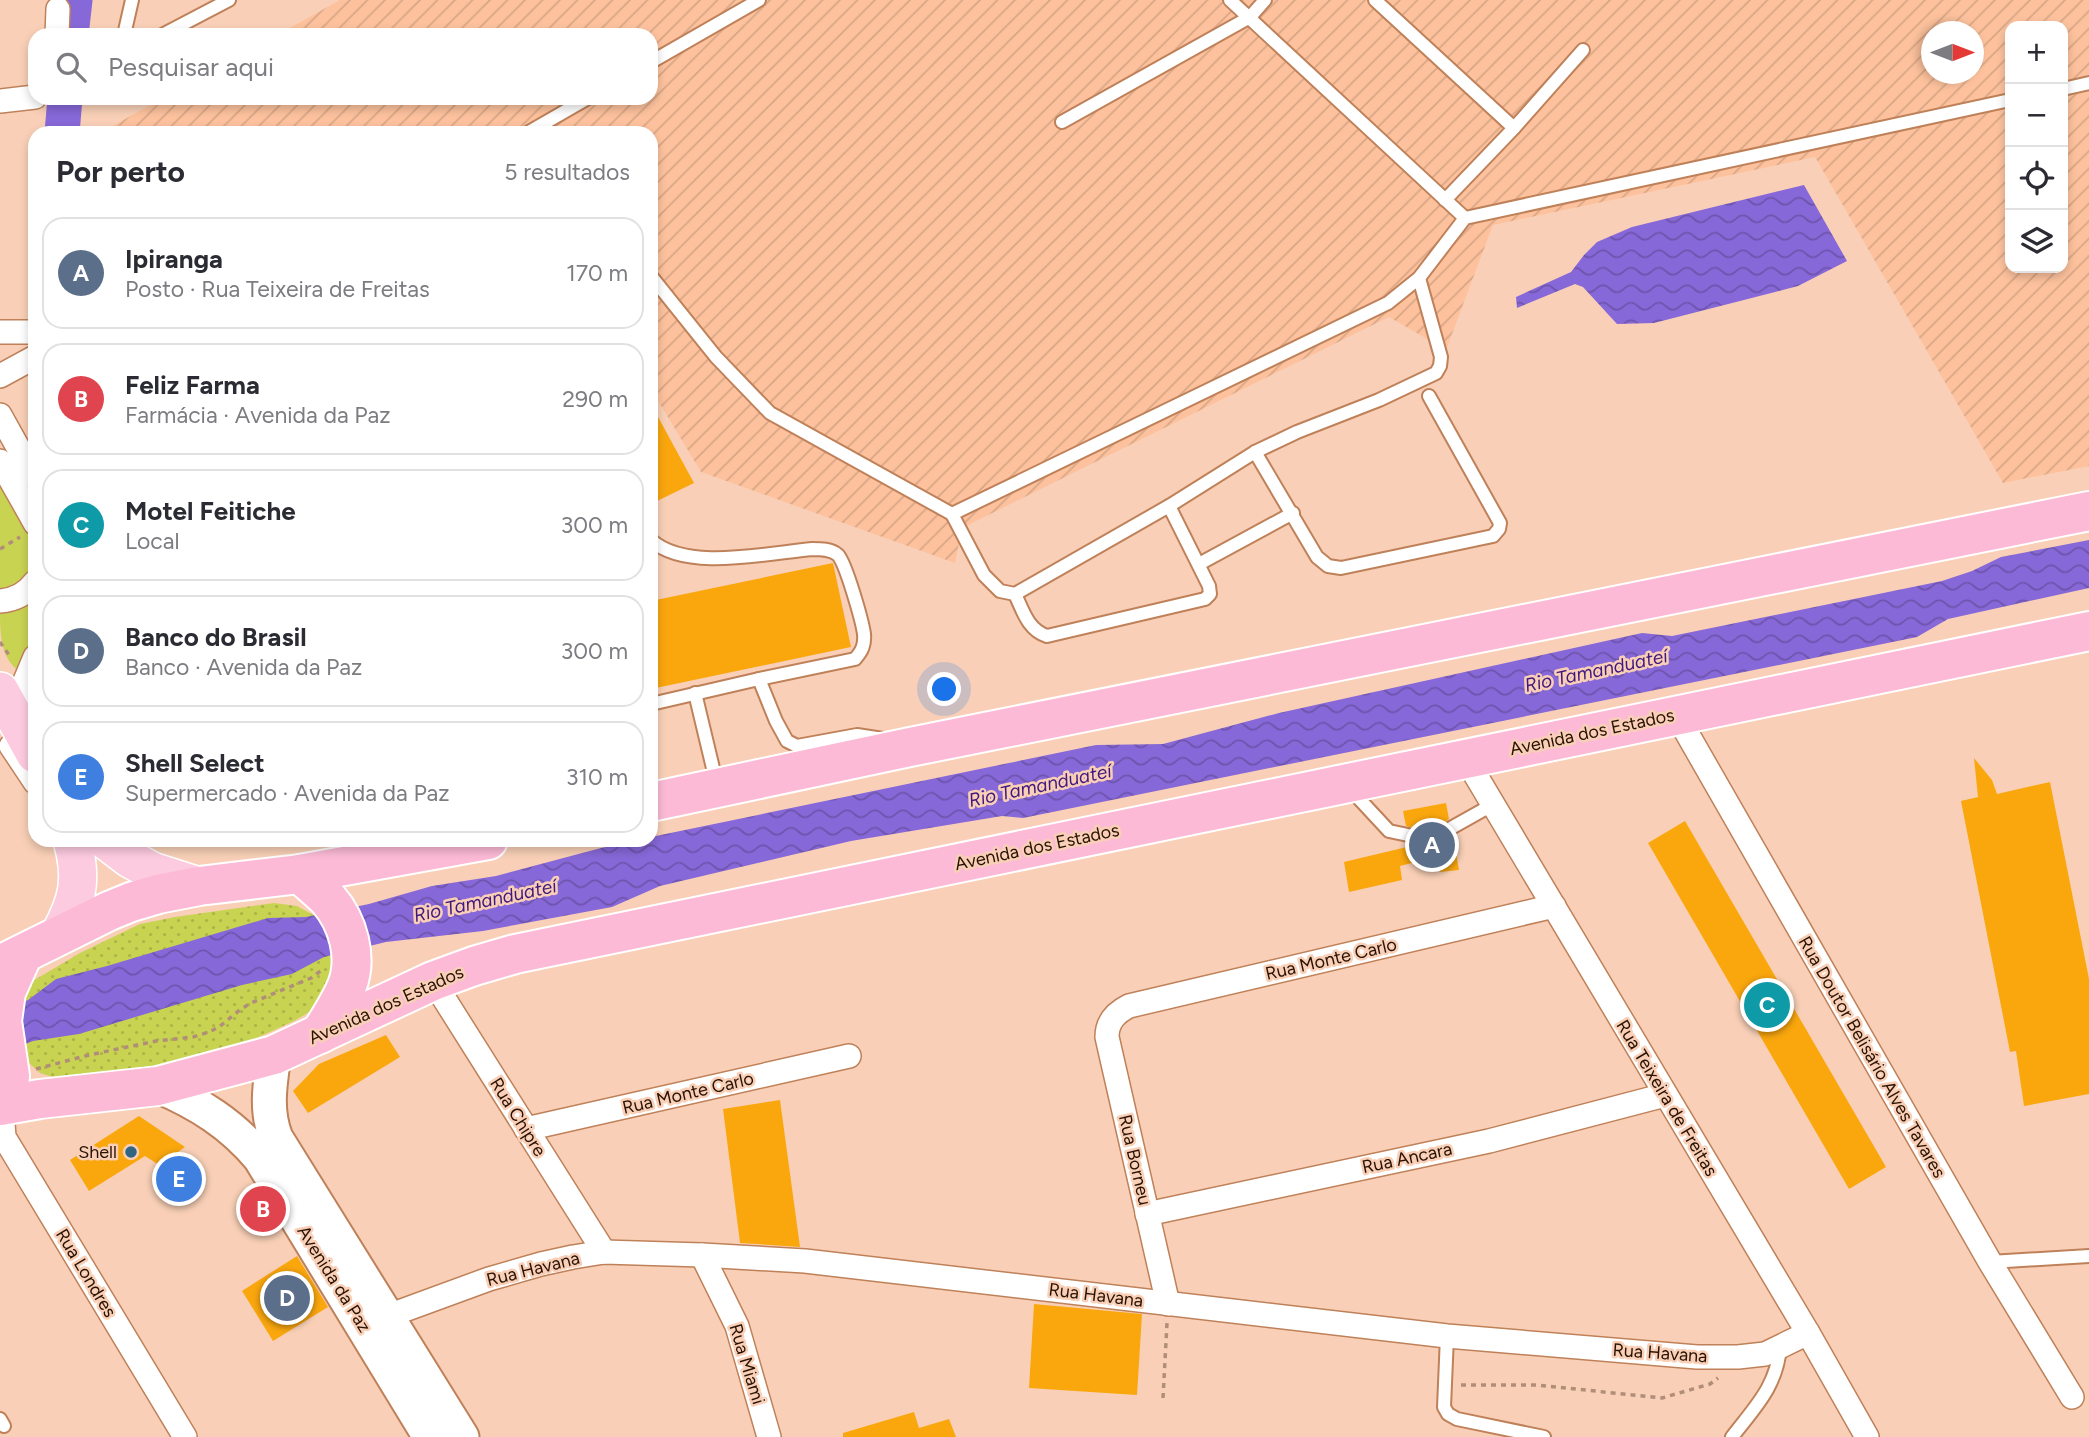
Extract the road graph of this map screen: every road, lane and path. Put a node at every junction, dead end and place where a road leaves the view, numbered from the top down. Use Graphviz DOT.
graph roads {
  1 [pos="132,0"];
  2 [pos="229,0"];
  3 [pos="760,0"];
  4 [pos="1230,0"];
  5 [pos="1265,0"];
  6 [pos="1375,0"];
  7 [pos="58,9"];
  8 [pos="1250,17"];
  9 [pos="57,28"];
  10 [pos="126,28"];
  11 [pos="175,28"];
  12 [pos="1583,50"];
  13 [pos="658,58"];
  14 [pos="2089,83"];
  15 [pos="2068,88"];
  16 [pos="28,98"];
  17 [pos="0,101"];
  18 [pos="2005,101"];
  19 [pos="576,105"];
  20 [pos="1062,122"];
  21 [pos="540,126"];
  22 [pos="1514,128"];
  23 [pos="1445,200"];
  24 [pos="1465,218"];
  25 [pos="1419,278"];
  26 [pos="658,285"];
  27 [pos="0,332"];
  28 [pos="28,332"];
  29 [pos="28,361"];
  30 [pos="0,376"];
  31 [pos="1429,396"];
  32 [pos="0,415"];
  33 [pos="1255,452"];
  34 [pos="0,461"];
  35 [pos="28,465"];
  36 [pos="1169,506"];
  37 [pos="2089,511"];
  38 [pos="1293,513"];
  39 [pos="952,514"];
  40 [pos="28,522"];
  41 [pos="28,531"];
  42 [pos="658,547"];
  43 [pos="0,550"];
  44 [pos="1199,564"];
  45 [pos="28,590"];
  46 [pos="1015,594"];
  47 [pos="0,601"];
  48 [pos="2089,631"];
  49 [pos="28,674"];
  50 [pos="759,679"];
  51 [pos="695,693"];
  52 [pos="658,702"];
  53 [pos="5,713"];
  54 [pos="1676,714"];
  55 [pos="28,744"];
  56 [pos="910,747"];
  57 [pos="1466,759"];
  58 [pos="28,766"];
  59 [pos="1345,784"];
  60 [pos="717,787"];
  61 [pos="658,800"];
  62 [pos="1492,805"];
  63 [pos="1451,828"];
  64 [pos="1408,835"];
  65 [pos="74,847"];
  66 [pos="114,847"];
  67 [pos="449,847"];
  68 [pos="300,874"];
  69 [pos="199,886"];
  70 [pos="1554,906"];
  71 [pos="59,935"];
  72 [pos="11,959"];
  73 [pos="350,963"];
  74 [pos="433,981"];
  75 [pos="1113,1018"];
  76 [pos="320,1034"];
  77 [pos="274,1055"];
  78 [pos="849,1056"];
  79 [pos="158,1086"];
  80 [pos="6,1087"];
  81 [pos="1665,1095"];
  82 [pos="526,1129"];
  83 [pos="1147,1214"];
  84 [pos="604,1252"];
  85 [pos="702,1255"];
  86 [pos="2089,1256"];
  87 [pos="1990,1262"];
  88 [pos="1168,1304"];
  89 [pos="388,1316"];
  90 [pos="1808,1333"];
  91 [pos="1447,1336"];
  92 [pos="1780,1347"];
  93 [pos="1738,1357"];
  94 [pos="1445,1384"];
  95 [pos="2072,1397"];
  96 [pos="1163,1398"];
  97 [pos="175,1434"];
  98 [pos="430,1437"];
  99 [pos="462,1437"];
  100 [pos="769,1437"];
  101 [pos="1544,1437"];
  102 [pos="1732,1437"];
  103 [pos="1867,1437"];
  1 -- 10 [label="lane"];
  2 -- 11 [label="lane"];
  3 -- 13 [label="lane"];
  4 -- 8 [label="lane"];
  5 -- 8 [label="lane"];
  6 -- 22 [label="lane"];
  7 -- 9 [label="street"];
  8 -- 20 [label="lane"];
  8 -- 23 [label="lane"];
  12 -- 22 [label="lane"];
  14 -- 15 [label="lane"];
  16 -- 17 [label="street"];
  18 -- 24 [label="lane"];
  19 -- 21 [label="lane"];
  22 -- 23 [label="lane"];
  23 -- 24 [label="lane"];
  24 -- 25 [label="lane"];
  25 -- 33 [label="lane"];
  25 -- 39 [label="lane"];
  26 -- 39 [label="lane"];
  27 -- 28 [label="street"];
  29 -- 30 [label="street"];
  31 -- 38 [label="lane"];
  32 -- 35 [label="street"];
  33 -- 36 [label="lane"];
  33 -- 38 [label="lane"];
  34 -- 40 [label="street"];
  36 -- 44 [label="lane"];
  36 -- 46 [label="lane"];
  37 -- 56 [label="highway"];
  38 -- 44 [label="lane"];
  39 -- 46 [label="lane"];
  41 -- 43 [label="path"];
  42 -- 50 [label="lane"];
  44 -- 46 [label="lane"];
  45 -- 47 [label="street"];
  48 -- 54 [label="highway, Avenida dos Estados"];
  49 -- 53 [label="street"];
  50 -- 51 [label="lane"];
  50 -- 56 [label="lane"];
  51 -- 52 [label="lane"];
  51 -- 60 [label="lane"];
  53 -- 55 [label="main road"];
  53 -- 58 [label="street"];
  54 -- 57 [label="highway, Avenida dos Estados"];
  54 -- 87 [label="street, Rua Doutor Belisário Alves Tavares"];
  56 -- 60 [label="highway"];
  57 -- 59 [label="highway, Avenida dos Estados"];
  57 -- 62 [label="street, Rua Teixeira de Freitas"];
  59 -- 64 [label="lane"];
  59 -- 74 [label="highway, Avenida dos Estados"];
  60 -- 61 [label="highway"];
  62 -- 63 [label="lane"];
  62 -- 70 [label="street, Rua Teixeira de Freitas"];
  65 -- 71 [label="main road"];
  66 -- 69 [label="main road"];
  67 -- 68 [label="highway"];
  68 -- 69 [label="highway"];
  68 -- 73 [label="highway"];
  69 -- 71 [label="highway"];
  70 -- 75 [label="street, Rua Monte Carlo"];
  70 -- 81 [label="street, Rua Teixeira de Freitas"];
  71 -- 72 [label="highway"];
  72 -- 80 [label="highway"];
  73 -- 76 [label="highway"];
  73 -- 80 [label="path"];
  74 -- 76 [label="highway, Avenida dos Estados"];
  74 -- 82 [label="street, Rua Chipre"];
  75 -- 83 [label="street, Rua Borneu"];
  76 -- 77 [label="highway, Avenida dos Estados"];
  77 -- 79 [label="highway, Avenida dos Estados"];
  77 -- 89 [label="main road, Avenida da Paz"];
  78 -- 82 [label="street, Rua Monte Carlo"];
  79 -- 80 [label="highway, Avenida dos Estados"];
  79 -- 98 [label="main road, Avenida da Paz"];
  80 -- 97 [label="street, Rua Londres"];
  81 -- 83 [label="street, Rua Ancara"];
  81 -- 90 [label="street, Rua Teixeira de Freitas"];
  82 -- 84 [label="street, Rua Chipre"];
  83 -- 88 [label="street, Rua Borneu"];
  84 -- 85 [label="street, Rua Havana"];
  84 -- 89 [label="street, Rua Havana"];
  85 -- 88 [label="street, Rua Havana"];
  85 -- 100 [label="street, Rua Miami"];
  86 -- 87 [label="lane"];
  87 -- 95 [label="street, Rua Doutor Belisário Alves Tavares"];
  88 -- 91 [label="street, Rua Havana"];
  88 -- 96 [label="path"];
  89 -- 99 [label="main road, Avenida da Paz"];
  90 -- 92 [label="street, Rua Havana"];
  90 -- 103 [label="street, Rua Teixeira de Freitas"];
  91 -- 93 [label="street, Rua Havana"];
  91 -- 94 [label="lane"];
  92 -- 93 [label="street, Rua Havana"];
  92 -- 102 [label="lane"];
  93 -- 94 [label="path"];
  94 -- 101 [label="lane"];
}
